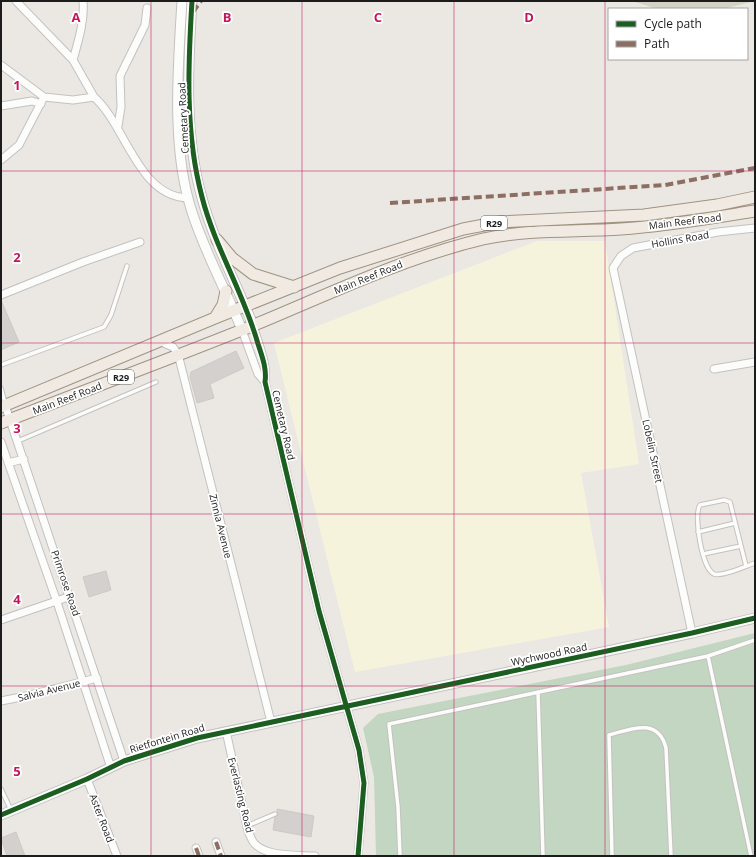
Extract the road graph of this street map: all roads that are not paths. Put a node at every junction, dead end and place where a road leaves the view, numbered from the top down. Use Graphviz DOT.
graph roads {
  1 [pos="16,1"];
  2 [pos="83,1"];
  3 [pos="182,1"];
  4 [pos="192,1"];
  5 [pos="147,8"];
  6 [pos="73,60"];
  7 [pos="1,65"];
  8 [pos="94,97"];
  9 [pos="43,100"];
  10 [pos="1,106"];
  11 [pos="118,126"];
  12 [pos="1,160"];
  13 [pos="755,197"];
  14 [pos="188,198"];
  15 [pos="755,211"];
  16 [pos="755,228"];
  17 [pos="217,240"];
  18 [pos="140,242"];
  19 [pos="127,266"];
  20 [pos="614,268"];
  21 [pos="323,275"];
  22 [pos="294,287"];
  23 [pos="226,291"];
  24 [pos="329,293"];
  25 [pos="1,295"];
  26 [pos="246,306"];
  27 [pos="234,311"];
  28 [pos="215,318"];
  29 [pos="253,325"];
  30 [pos="242,330"];
  31 [pos="159,341"];
  32 [pos="178,354"];
  33 [pos="755,362"];
  34 [pos="1,365"];
  35 [pos="714,369"];
  36 [pos="156,382"];
  37 [pos="265,382"];
  38 [pos="1,388"];
  39 [pos="3,406"];
  40 [pos="6,422"];
  41 [pos="18,441"];
  42 [pos="1,442"];
  43 [pos="24,459"];
  44 [pos="8,463"];
  45 [pos="735,523"];
  46 [pos="698,532"];
  47 [pos="741,546"];
  48 [pos="703,554"];
  49 [pos="755,563"];
  50 [pos="746,566"];
  51 [pos="70,596"];
  52 [pos="56,602"];
  53 [pos="755,618"];
  54 [pos="1,620"];
  55 [pos="692,633"];
  56 [pos="755,640"];
  57 [pos="708,656"];
  58 [pos="97,678"];
  59 [pos="83,682"];
  60 [pos="538,692"];
  61 [pos="1,701"];
  62 [pos="347,706"];
  63 [pos="270,722"];
  64 [pos="226,731"];
  65 [pos="124,761"];
  66 [pos="110,768"];
  67 [pos="87,779"];
  68 [pos="1,789"];
  69 [pos="12,811"];
  70 [pos="275,814"];
  71 [pos="1,815"];
  72 [pos="247,826"];
  73 [pos="216,842"];
  74 [pos="196,848"];
  75 [pos="264,853"];
  76 [pos="118,856"];
  77 [pos="199,856"];
  78 [pos="221,856"];
  79 [pos="315,856"];
  80 [pos="358,856"];
  81 [pos="400,856"];
  82 [pos="543,856"];
  83 [pos="612,856"];
  84 [pos="671,856"];
  85 [pos="751,856"];
  1 -- 6 [label="street"];
  2 -- 6 [label="street"];
  3 -- 14 [label="street, Cemetary Road"];
  4 -- 17 [label="street, Cemetary Road"];
  5 -- 11 [label="street"];
  6 -- 8 [label="street"];
  7 -- 9 [label="street"];
  8 -- 9 [label="street"];
  8 -- 11 [label="street"];
  9 -- 10 [label="street"];
  9 -- 12 [label="street"];
  11 -- 14 [label="street"];
  13 -- 21 [label="main road, Main Reef Road / R29"];
  14 -- 23 [label="street, Cemetary Road"];
  15 -- 24 [label="main road, Main Reef Road / R29"];
  16 -- 20 [label="street, Hollins Road"];
  17 -- 22 [label="main road"];
  17 -- 26 [label="street, Cemetary Road"];
  18 -- 25 [label="street"];
  19 -- 34 [label="lane"];
  20 -- 55 [label="street, Lobelin Street"];
  21 -- 22 [label="main road, Main Reef Road / R29"];
  21 -- 24 [label="main road"];
  22 -- 26 [label="main road, Main Reef Road / R29"];
  23 -- 27 [label="street, Cemetary Road"];
  23 -- 28 [label="main road"];
  24 -- 29 [label="main road, Main Reef Road / R29"];
  26 -- 27 [label="main road, Main Reef Road / R29"];
  26 -- 29 [label="street, Cemetary Road"];
  27 -- 28 [label="main road, Main Reef Road / R29"];
  27 -- 30 [label="street, Cemetary Road"];
  28 -- 31 [label="main road, Main Reef Road / R29"];
  29 -- 30 [label="main road, Main Reef Road / R29"];
  29 -- 37 [label="street, Cemetary Road"];
  30 -- 32 [label="main road, Main Reef Road / R29"];
  30 -- 37 [label="street, Cemetary Road"];
  31 -- 32 [label="street"];
  31 -- 39 [label="main road, Main Reef Road / R29"];
  32 -- 40 [label="main road, Main Reef Road / R29"];
  32 -- 63 [label="street, Zinnia Avenue"];
  33 -- 35 [label="street"];
  36 -- 41 [label="lane"];
  37 -- 62 [label="street, Cemetary Road"];
  38 -- 39 [label="lane"];
  39 -- 40 [label="street, Primrose Road"];
  40 -- 41 [label="street, Primrose Road"];
  41 -- 43 [label="street, Primrose Road"];
  42 -- 44 [label="street, Primrose Road"];
  43 -- 44 [label="street"];
  43 -- 51 [label="street, Primrose Road"];
  44 -- 52 [label="street, Primrose Road"];
  45 -- 46 [label="lane"];
  45 -- 46 [label="lane"];
  45 -- 47 [label="lane"];
  46 -- 48 [label="lane"];
  47 -- 48 [label="lane"];
  47 -- 50 [label="lane"];
  48 -- 50 [label="lane"];
  49 -- 50 [label="lane"];
  51 -- 52 [label="street"];
  51 -- 58 [label="street, Primrose Road"];
  52 -- 54 [label="street"];
  52 -- 59 [label="street, Primrose Road"];
  53 -- 55 [label="street, Wychwood Road"];
  55 -- 62 [label="street, Wychwood Road"];
  56 -- 57 [label="lane"];
  57 -- 60 [label="lane"];
  57 -- 85 [label="lane"];
  58 -- 59 [label="street, Salvia Avenue"];
  58 -- 65 [label="street, Primrose Road"];
  59 -- 61 [label="street, Salvia Avenue"];
  59 -- 66 [label="street, Primrose Road"];
  60 -- 81 [label="lane"];
  60 -- 82 [label="lane"];
  62 -- 63 [label="street, Rietfontein Road"];
  62 -- 80 [label="street, Cemetary Road"];
  63 -- 64 [label="street, Rietfontein Road"];
  64 -- 65 [label="street, Rietfontein Road"];
  64 -- 72 [label="street, Everlasting Road"];
  65 -- 66 [label="street, Rietfontein Road"];
  66 -- 67 [label="street, Rietfontein Road"];
  67 -- 69 [label="street, Rietfontein Road"];
  67 -- 76 [label="street, Aster Road"];
  68 -- 69 [label="lane"];
  69 -- 71 [label="street, Rietfontein Road"];
  70 -- 72 [label="lane"];
  72 -- 75 [label="street, Everlasting Road"];
  73 -- 78 [label="street"];
  74 -- 77 [label="street"];
  75 -- 79 [label="street, Everlasting Road"];
  83 -- 84 [label="lane"];
}
